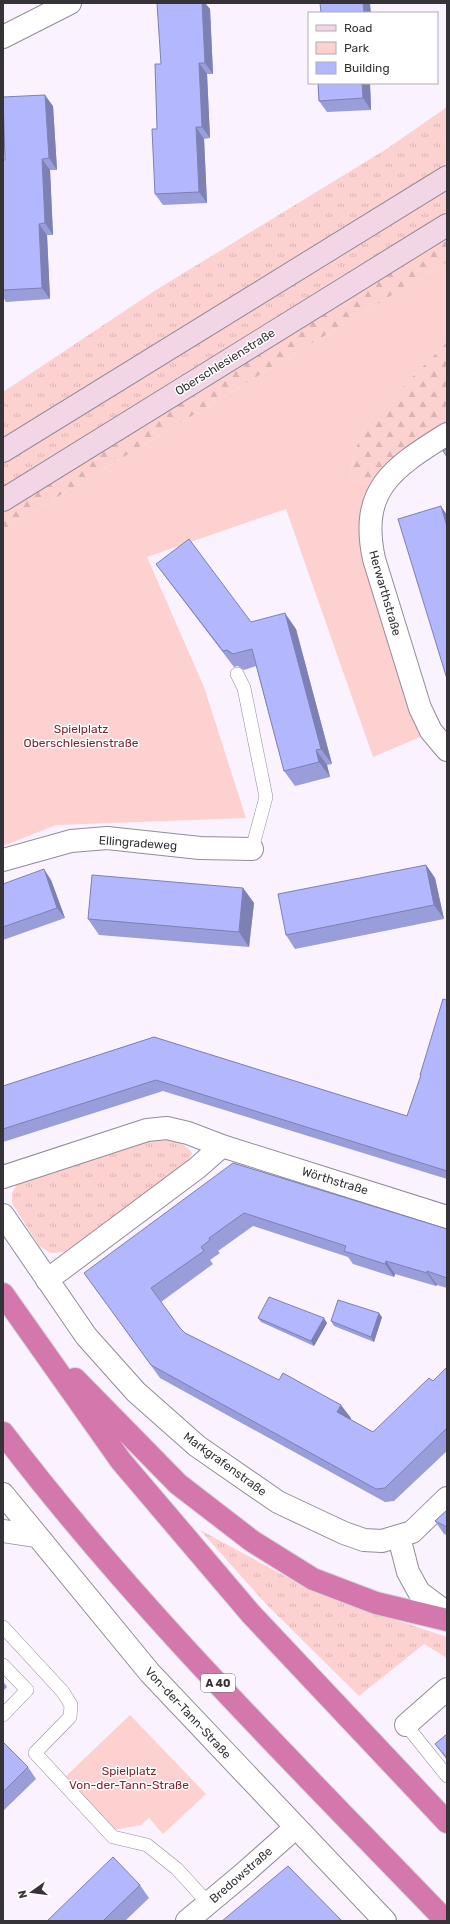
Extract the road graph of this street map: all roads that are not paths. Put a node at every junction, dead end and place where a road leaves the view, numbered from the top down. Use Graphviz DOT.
graph roads {
  1 [pos="70,3"];
  2 [pos="3,37"];
  3 [pos="447,177"];
  4 [pos="447,225"];
  5 [pos="447,434"];
  6 [pos="3,451"];
  7 [pos="3,500"];
  8 [pos="237,674"];
  9 [pos="447,750"];
  10 [pos="252,849"];
  11 [pos="3,860"];
  12 [pos="222,1146"];
  13 [pos="3,1178"];
  14 [pos="3,1214"];
  15 [pos="447,1217"];
  16 [pos="47,1280"];
  17 [pos="3,1294"];
  18 [pos="24,1326"];
  19 [pos="3,1433"];
  20 [pos="3,1494"];
  21 [pos="447,1498"];
  22 [pos="3,1531"];
  23 [pos="36,1536"];
  24 [pos="399,1537"];
  25 [pos="447,1613"];
  26 [pos="447,1620"];
  27 [pos="3,1627"];
  28 [pos="3,1665"];
  29 [pos="447,1689"];
  30 [pos="3,1715"];
  31 [pos="406,1725"];
  32 [pos="447,1776"];
  33 [pos="447,1822"];
  34 [pos="295,1828"];
  35 [pos="208,1903"];
  36 [pos="187,1921"];
  37 [pos="385,1921"];
  38 [pos="446,1921"];
  1 -- 2 [label="street"];
  3 -- 6 [label="main road"];
  4 -- 7 [label="main road, Oberschlesienstraße"];
  5 -- 9 [label="street, Herwarthstraße"];
  8 -- 10 [label="lane"];
  10 -- 11 [label="street, Ellingradeweg"];
  12 -- 13 [label="street, Wörthstraße"];
  12 -- 15 [label="street, Wörthstraße"];
  12 -- 16 [label="street"];
  14 -- 16 [label="street, Markgrafenstraße"];
  16 -- 24 [label="street, Markgrafenstraße"];
  17 -- 18 [label="highway"];
  18 -- 26 [label="highway"];
  18 -- 33 [label="highway"];
  19 -- 38 [label="highway, A 40"];
  20 -- 23 [label="street, Von-der-Tann-Straße"];
  21 -- 24 [label="street, Markgrafenstraße"];
  22 -- 23 [label="street"];
  23 -- 34 [label="street, Von-der-Tann-Straße"];
  24 -- 25 [label="street"];
  27 -- 35 [label="lane"];
  28 -- 30 [label="lane"];
  29 -- 31 [label="street"];
  31 -- 32 [label="lane"];
  34 -- 35 [label="street, Bredowstraße"];
  34 -- 37 [label="street, Von-der-Tann-Straße"];
  35 -- 36 [label="street, Bredowstraße"];
}
